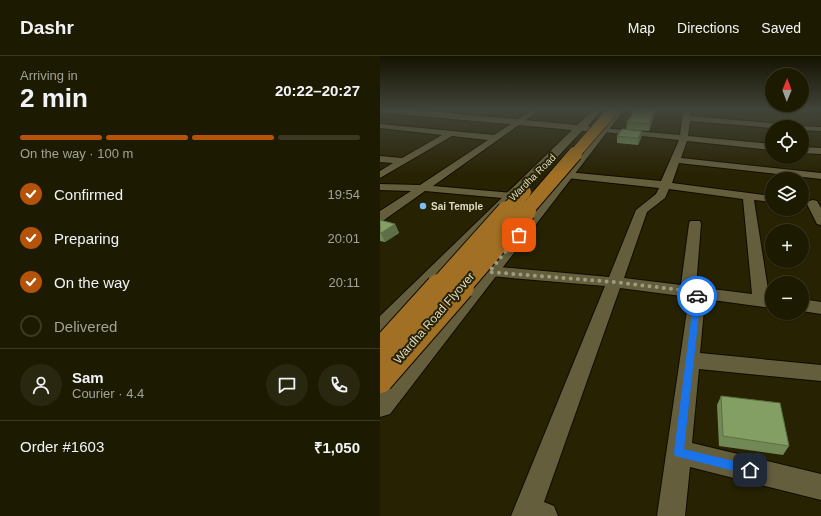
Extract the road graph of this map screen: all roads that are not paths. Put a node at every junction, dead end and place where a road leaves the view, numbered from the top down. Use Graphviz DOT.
graph roads {
  1 [pos="435,131"];
  2 [pos="506,131"];
  3 [pos="577,131"];
  4 [pos="582,131"];
  5 [pos="594,131"];
  6 [pos="602,131"];
  7 [pos="618,131"];
  8 [pos="685,131"];
  9 [pos="451,133"];
  10 [pos="496,138"];
  11 [pos="684,138"];
  12 [pos="765,146"];
  13 [pos="809,150"];
  14 [pos="821,151"];
  15 [pos="380,159"];
  16 [pos="676,160"];
  17 [pos="404,161"];
  18 [pos="567,175"];
  19 [pos="380,176"];
  20 [pos="821,176"];
  21 [pos="665,185"];
  22 [pos="380,187"];
  23 [pos="424,188"];
  24 [pos="512,196"];
  25 [pos="748,196"];
  26 [pos="765,198"];
  27 [pos="812,204"];
  28 [pos="380,217"];
  29 [pos="821,221"];
  30 [pos="695,224"];
  31 [pos="489,272"];
  32 [pos="614,282"];
  33 [pos="765,290"];
  34 [pos="693,292"];
  35 [pos="765,301"];
  36 [pos="809,306"];
  37 [pos="821,308"];
  38 [pos="380,330"];
  39 [pos="380,352"];
  40 [pos="690,360"];
  41 [pos="821,373"];
  42 [pos="380,380"];
  43 [pos="380,405"];
  44 [pos="679,452"];
  45 [pos="821,487"];
  46 [pos="532,514"];
  47 [pos="671,516"];
  1 -- 9 [label="street"];
  2 -- 10 [label="street"];
  3 -- 24 [label="street, Wardha Road"];
  4 -- 39 [label="highway, Wardha Road Flyover, bridge"];
  5 -- 42 [label="highway, Wardha Road Flyover, bridge"];
  6 -- 18 [label="street, Wardha Road"];
  7 -- 11 [label="street"];
  8 -- 11 [label="street"];
  9 -- 10 [label="street"];
  9 -- 17 [label="street"];
  10 -- 23 [label="street"];
  11 -- 12 [label="street"];
  11 -- 16 [label="street"];
  13 -- 14 [label="street"];
  15 -- 17 [label="street"];
  16 -- 20 [label="street"];
  16 -- 21 [label="street"];
  17 -- 19 [label="street"];
  18 -- 21 [label="street"];
  18 -- 31 [label="street, Wardha Road"];
  21 -- 25 [label="street"];
  21 -- 32 [label="street"];
  22 -- 23 [label="street"];
  23 -- 24 [label="street"];
  23 -- 28 [label="street"];
  24 -- 38 [label="street, Wardha Road"];
  25 -- 26 [label="street"];
  25 -- 33 [label="street"];
  27 -- 29 [label="street"];
  30 -- 34 [label="street"];
  31 -- 32 [label="street"];
  31 -- 43 [label="street, Wardha Road"];
  32 -- 34 [label="street"];
  32 -- 46 [label="street"];
  34 -- 35 [label="street"];
  34 -- 40 [label="street"];
  36 -- 37 [label="street"];
  40 -- 41 [label="street"];
  40 -- 44 [label="street"];
  44 -- 45 [label="street"];
  44 -- 47 [label="street"];
}
